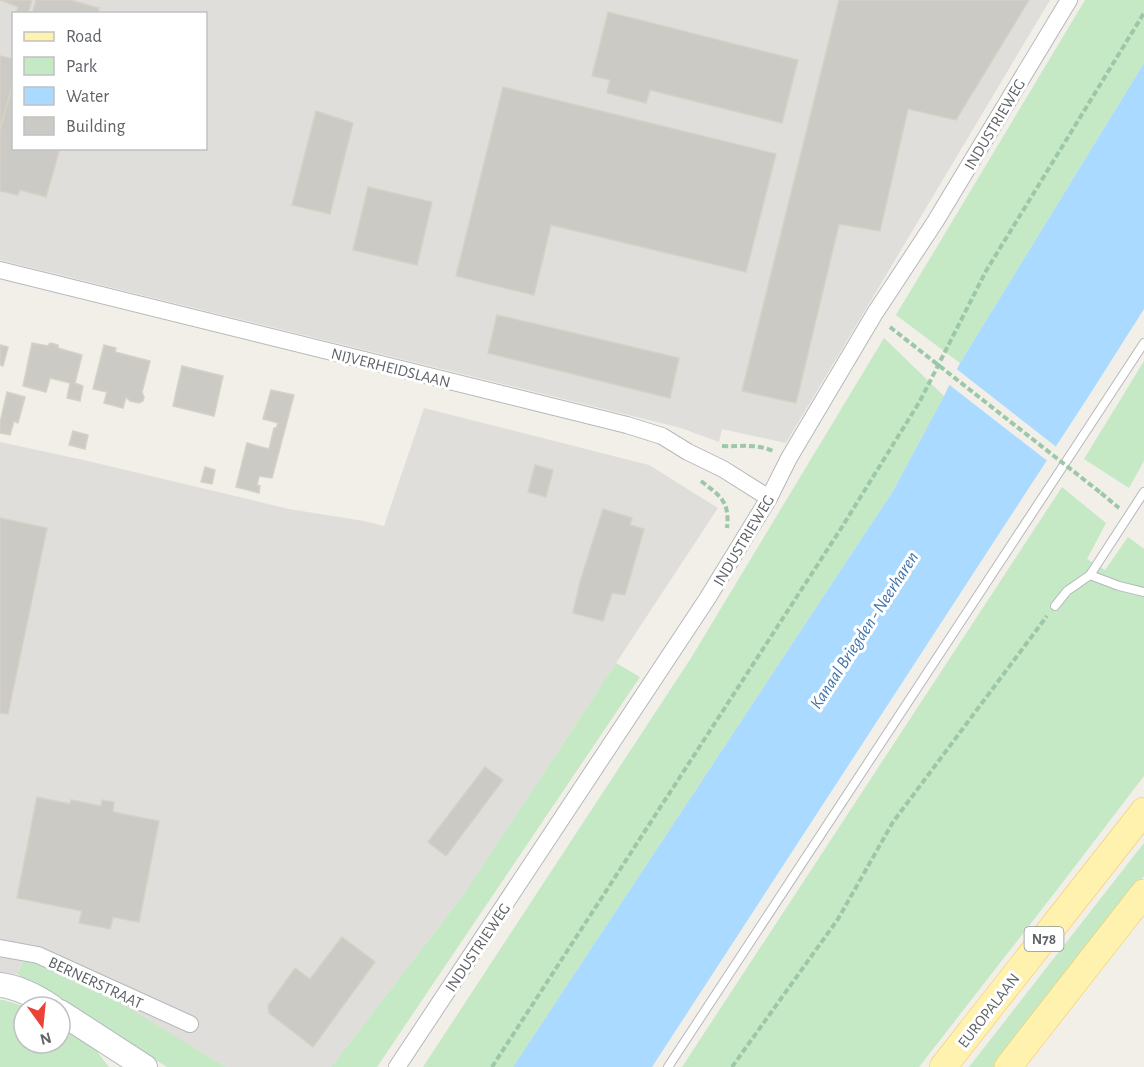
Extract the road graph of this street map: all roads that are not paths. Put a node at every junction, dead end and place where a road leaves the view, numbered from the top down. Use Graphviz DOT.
graph roads {
  1 [pos="1069,0"];
  2 [pos="0,270"];
  3 [pos="1144,343"];
  4 [pos="1144,492"];
  5 [pos="769,498"];
  6 [pos="1090,575"];
  7 [pos="1144,592"];
  8 [pos="1055,606"];
  9 [pos="1144,811"];
  10 [pos="1144,893"];
  11 [pos="0,948"];
  12 [pos="0,985"];
  13 [pos="32,995"];
  14 [pos="72,1020"];
  15 [pos="190,1024"];
  16 [pos="145,1067"];
  17 [pos="397,1067"];
  18 [pos="668,1067"];
  19 [pos="943,1067"];
  20 [pos="1008,1067"];
  1 -- 5 [label="street, INDUSTRIEWEG"];
  2 -- 5 [label="street, NIJVERHEIDSLAAN"];
  3 -- 18 [label="lane"];
  4 -- 6 [label="lane"];
  5 -- 17 [label="street, INDUSTRIEWEG"];
  6 -- 7 [label="lane"];
  6 -- 8 [label="lane"];
  9 -- 19 [label="main road, EUROPALAAN / N78"];
  10 -- 20 [label="main road"];
  11 -- 15 [label="street, BERNERSTRAAT"];
  12 -- 13 [label="main road"];
  14 -- 16 [label="main road"];
}
